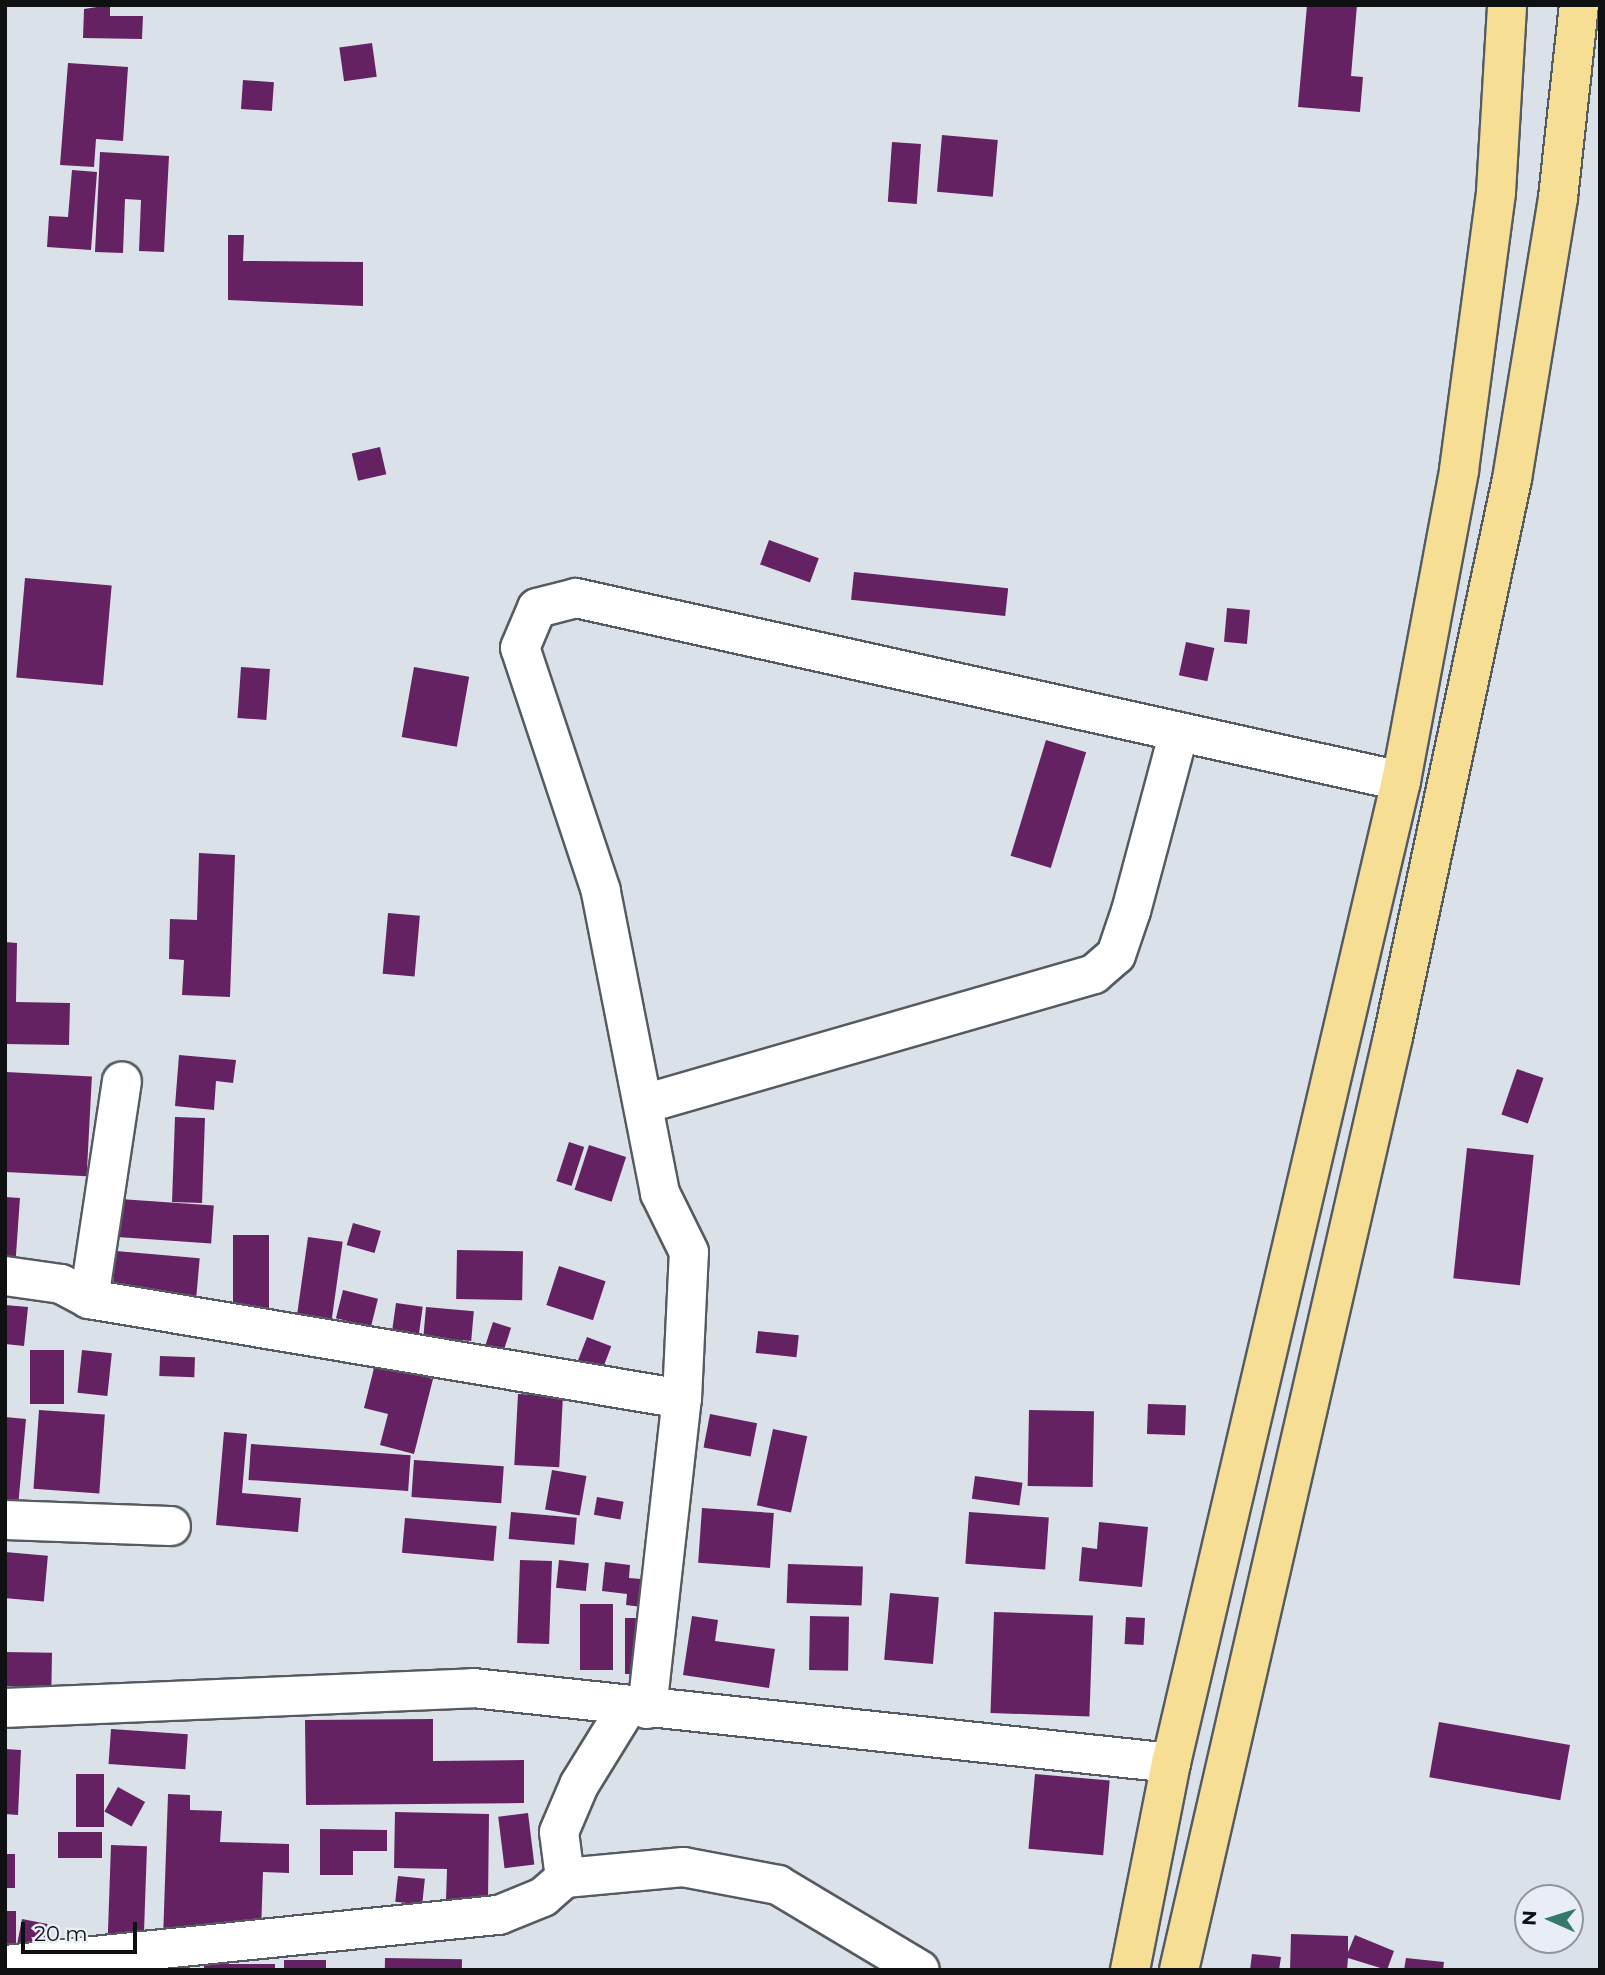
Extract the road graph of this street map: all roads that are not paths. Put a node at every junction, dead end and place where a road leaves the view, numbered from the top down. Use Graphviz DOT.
graph roads {
  1 [pos="1507,5"];
  2 [pos="1579,5"];
  3 [pos="1178,735"];
  4 [pos="1401,781"];
  5 [pos="122,1081"];
  6 [pos="644,1104"];
  7 [pos="5,1276"];
  8 [pos="89,1299"];
  9 [pos="682,1399"];
  10 [pos="5,1520"];
  11 [pos="171,1526"];
  12 [pos="5,1708"];
  13 [pos="637,1709"];
  14 [pos="1171,1763"];
  15 [pos="565,1878"];
  16 [pos="5,1965"];
  17 [pos="920,1970"];
  18 [pos="1130,1970"];
  19 [pos="1179,1970"];
  1 -- 4 [label="main road"];
  2 -- 19 [label="main road"];
  3 -- 4 [label="street"];
  3 -- 6 [label="street"];
  3 -- 6 [label="street"];
  4 -- 14 [label="main road"];
  5 -- 8 [label="street"];
  6 -- 9 [label="street"];
  7 -- 8 [label="street"];
  8 -- 9 [label="street"];
  9 -- 13 [label="street"];
  10 -- 11 [label="street"];
  12 -- 13 [label="street"];
  13 -- 14 [label="street"];
  13 -- 15 [label="street"];
  14 -- 18 [label="main road"];
  15 -- 16 [label="street"];
  15 -- 17 [label="street"];
}
